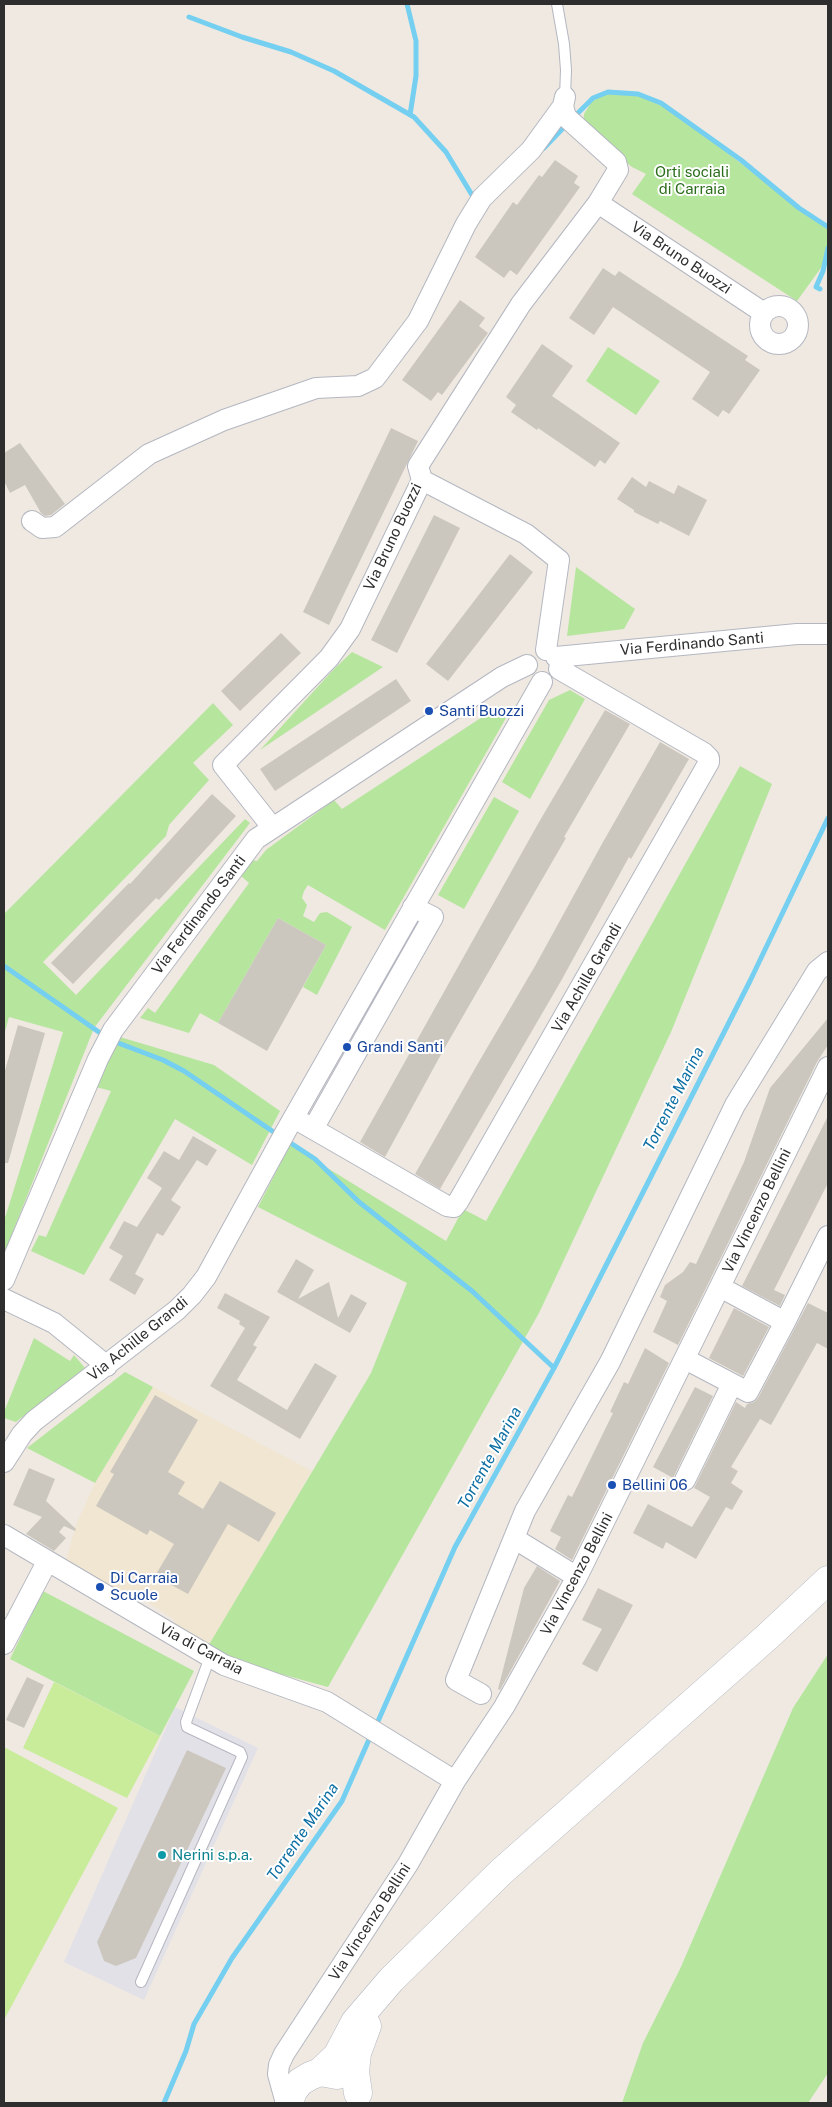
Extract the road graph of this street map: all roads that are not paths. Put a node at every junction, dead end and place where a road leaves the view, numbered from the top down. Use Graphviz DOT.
graph roads {
  1 [pos="557,4"];
  2 [pos="564,102"];
  3 [pos="598,204"];
  4 [pos="764,313"];
  5 [pos="422,480"];
  6 [pos="32,521"];
  7 [pos="828,634"];
  8 [pos="554,659"];
  9 [pos="526,665"];
  10 [pos="542,682"];
  11 [pos="272,828"];
  12 [pos="413,907"];
  13 [pos="828,962"];
  14 [pos="828,1067"];
  15 [pos="290,1125"];
  16 [pos="313,1129"];
  17 [pos="828,1236"];
  18 [pos="4,1280"];
  19 [pos="720,1287"];
  20 [pos="4,1299"];
  21 [pos="785,1322"];
  22 [pos="685,1359"];
  23 [pos="107,1366"];
  24 [pos="732,1384"];
  25 [pos="4,1462"];
  26 [pos="685,1480"];
  27 [pos="4,1535"];
  28 [pos="515,1539"];
  29 [pos="47,1562"];
  30 [pos="577,1578"];
  31 [pos="828,1580"];
  32 [pos="4,1644"];
  33 [pos="210,1657"];
  34 [pos="481,1694"];
  35 [pos="455,1781"];
  36 [pos="391,1980"];
  37 [pos="141,1982"];
  38 [pos="284,2057"];
  39 [pos="315,2074"];
  40 [pos="359,2098"];
  41 [pos="288,2103"];
  1 -- 2 [label="lane"];
  2 -- 3 [label="street, Via Bruno Buozzi"];
  2 -- 6 [label="street"];
  3 -- 4 [label="street, Via Bruno Buozzi"];
  3 -- 5 [label="street, Via Bruno Buozzi"];
  5 -- 8 [label="street"];
  5 -- 11 [label="street, Via Bruno Buozzi"];
  7 -- 8 [label="street, Via Ferdinando Santi"];
  8 -- 9 [label="street, Via Ferdinando Santi"];
  8 -- 10 [label="street"];
  8 -- 16 [label="street, Via Achille Grandi"];
  9 -- 10 [label="street"];
  9 -- 11 [label="street, Via Ferdinando Santi"];
  10 -- 12 [label="street, Via Achille Grandi"];
  11 -- 18 [label="street, Via Ferdinando Santi"];
  12 -- 15 [label="street, Via Achille Grandi"];
  12 -- 16 [label="street"];
  13 -- 28 [label="street"];
  14 -- 19 [label="street, Via Vincenzo Bellini"];
  15 -- 16 [label="street, Via Achille Grandi"];
  15 -- 23 [label="street, Via Achille Grandi"];
  17 -- 21 [label="street"];
  19 -- 21 [label="street"];
  19 -- 22 [label="street, Via Vincenzo Bellini"];
  20 -- 23 [label="street"];
  21 -- 24 [label="street"];
  22 -- 24 [label="street"];
  22 -- 30 [label="street, Via Vincenzo Bellini"];
  23 -- 25 [label="street, Via Achille Grandi"];
  24 -- 26 [label="street"];
  27 -- 29 [label="street, Via di Carraia"];
  28 -- 30 [label="street"];
  28 -- 34 [label="street"];
  29 -- 32 [label="street"];
  29 -- 33 [label="street, Via di Carraia"];
  30 -- 35 [label="street, Via Vincenzo Bellini"];
  31 -- 36 [label="main road"];
  33 -- 35 [label="street, Via di Carraia"];
  33 -- 37 [label="lane"];
  35 -- 38 [label="street, Via Vincenzo Bellini"];
  36 -- 39 [label="main road, Via Vincenzo Bellini"];
  36 -- 40 [label="main road"];
  38 -- 39 [label="street"];
  38 -- 41 [label="street, Via Vincenzo Bellini"];
  39 -- 40 [label="main road"];
  39 -- 41 [label="main road, Via Vincenzo Bellini"];
}
